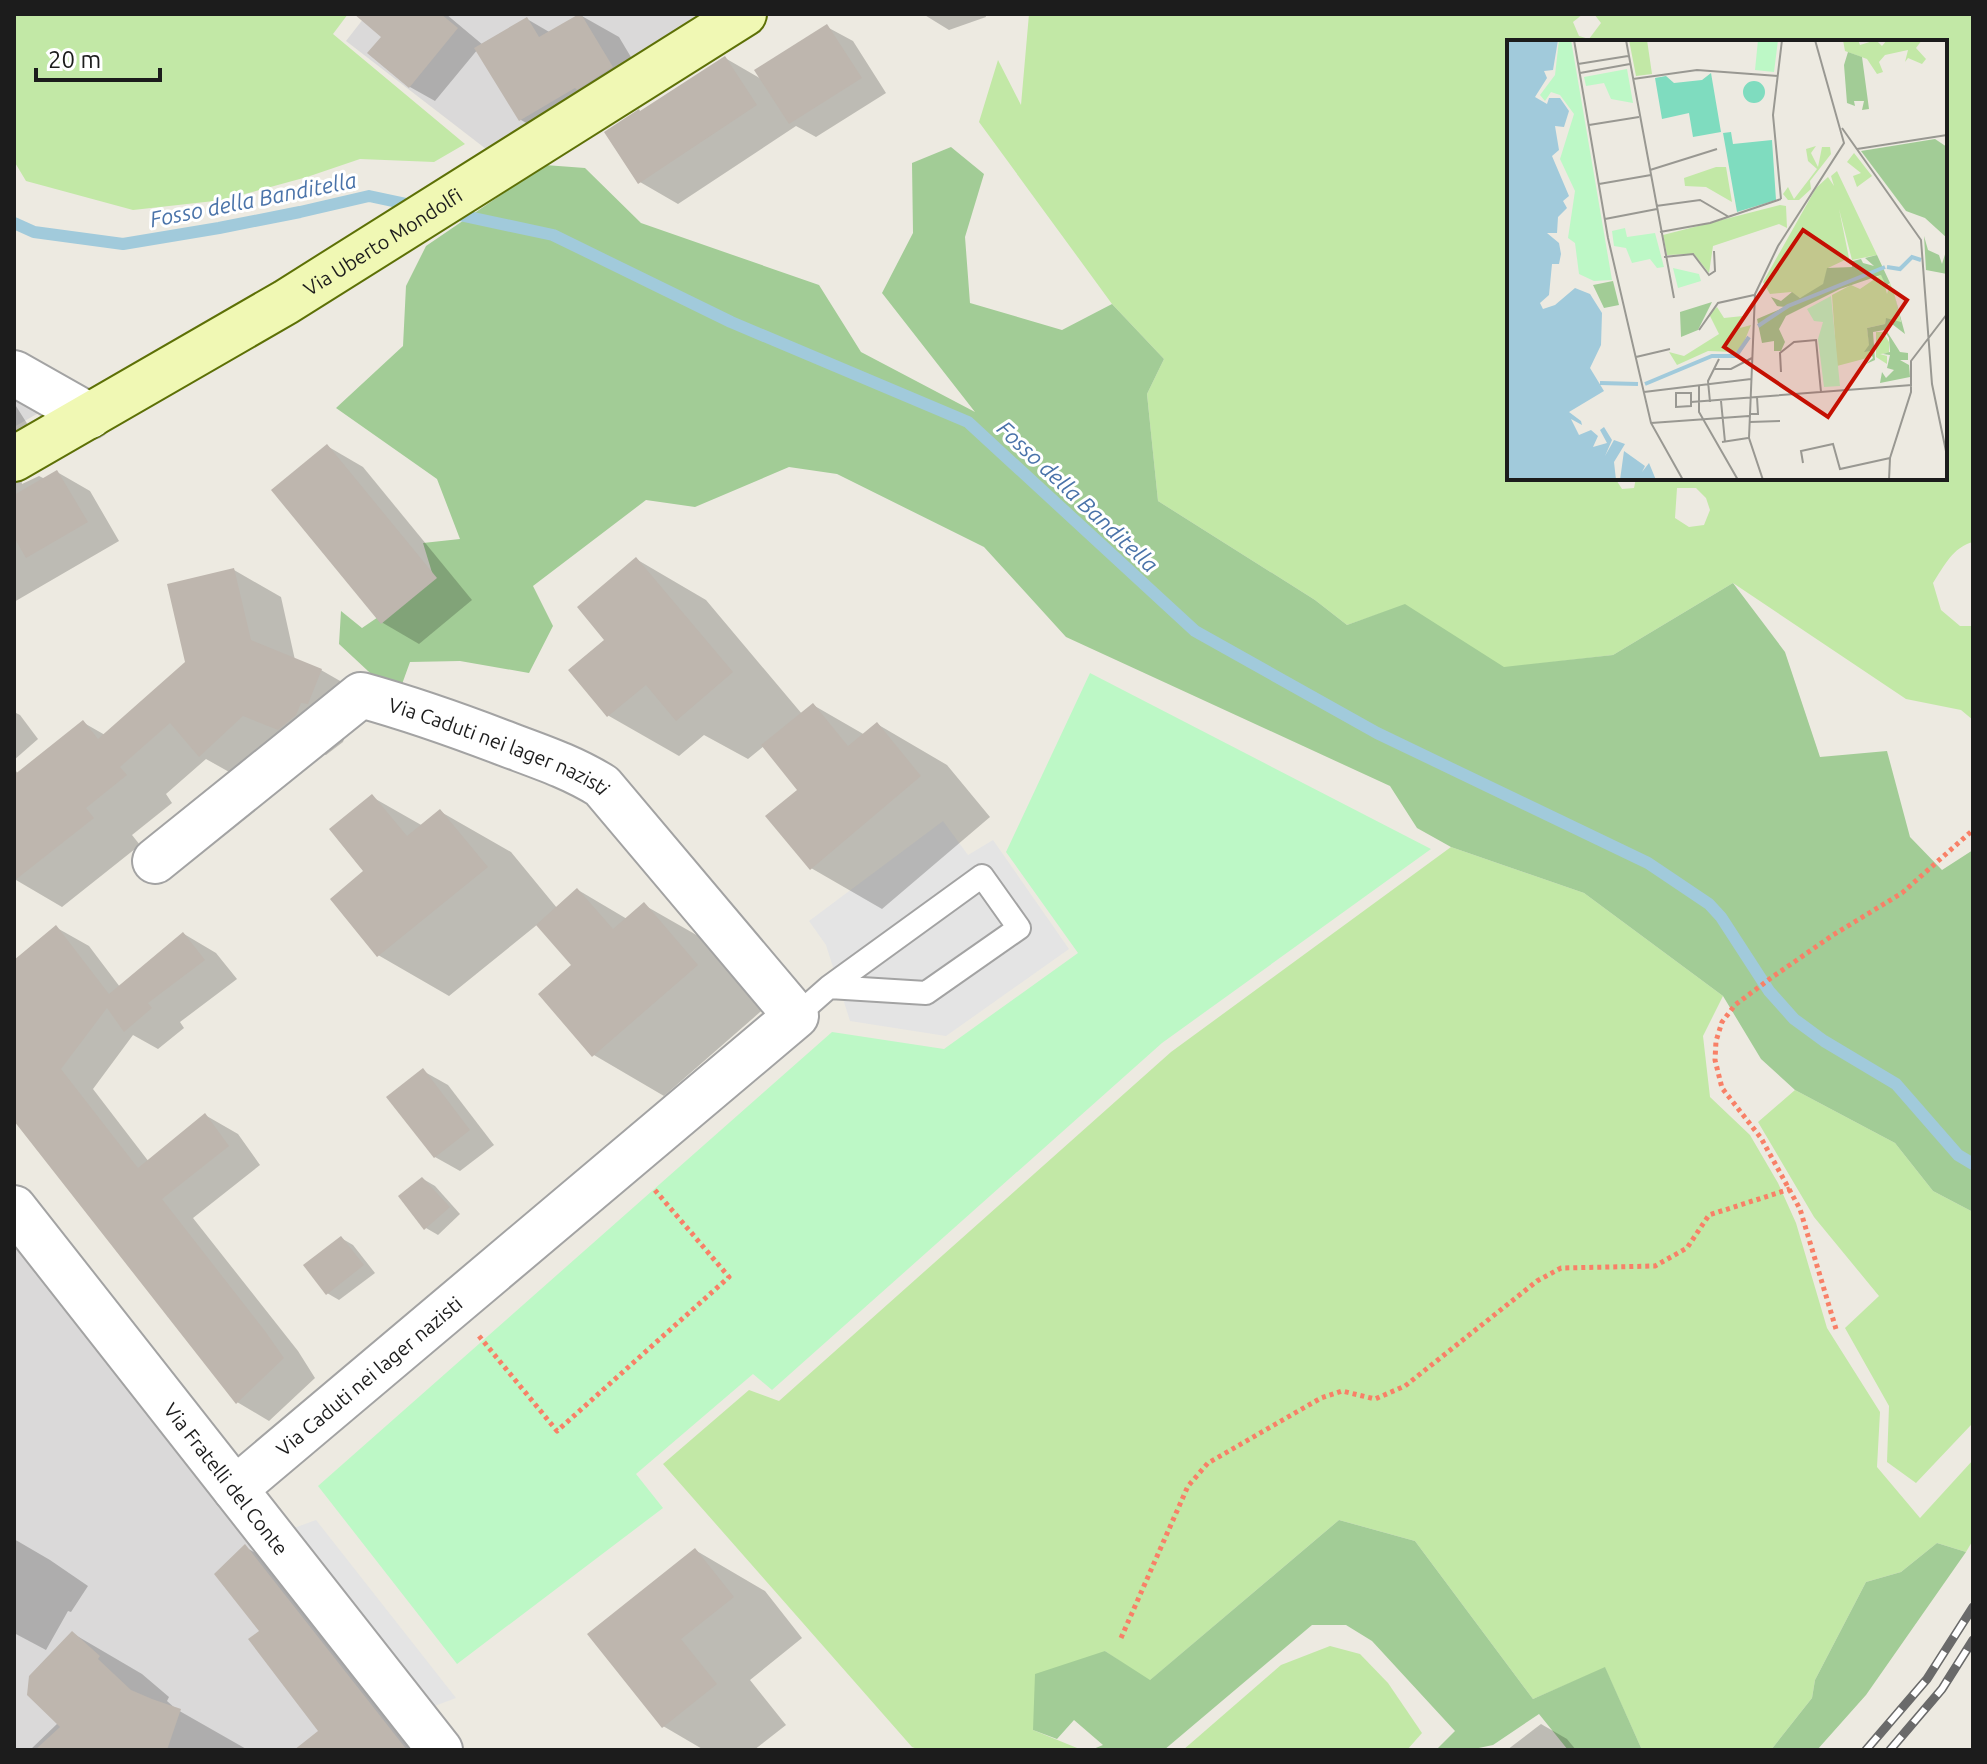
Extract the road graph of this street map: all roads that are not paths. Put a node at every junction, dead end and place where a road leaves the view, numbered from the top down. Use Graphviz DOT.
graph roads {
  1 [pos="744,14"];
  2 [pos="14,373"];
  3 [pos="101,410"];
  4 [pos="14,459"];
  5 [pos="155,861"];
  6 [pos="829,987"];
  7 [pos="796,1016"];
  8 [pos="14,1208"];
  9 [pos="235,1489"];
  10 [pos="440,1750"];
  1 -- 3 [label="main road, Via Uberto Mondolfi"];
  2 -- 3 [label="street"];
  3 -- 4 [label="main road, Via Uberto Mondolfi"];
  5 -- 7 [label="street, Via Caduti nei lager nazisti"];
  6 -- 6 [label="lane, Via Caduti nei lager nazisti"];
  6 -- 7 [label="lane, Via Caduti nei lager nazisti"];
  7 -- 9 [label="street, Via Caduti nei lager nazisti"];
  8 -- 9 [label="street, Via Fratelli del Conte"];
  9 -- 10 [label="street, Via Fratelli del Conte"];
}
